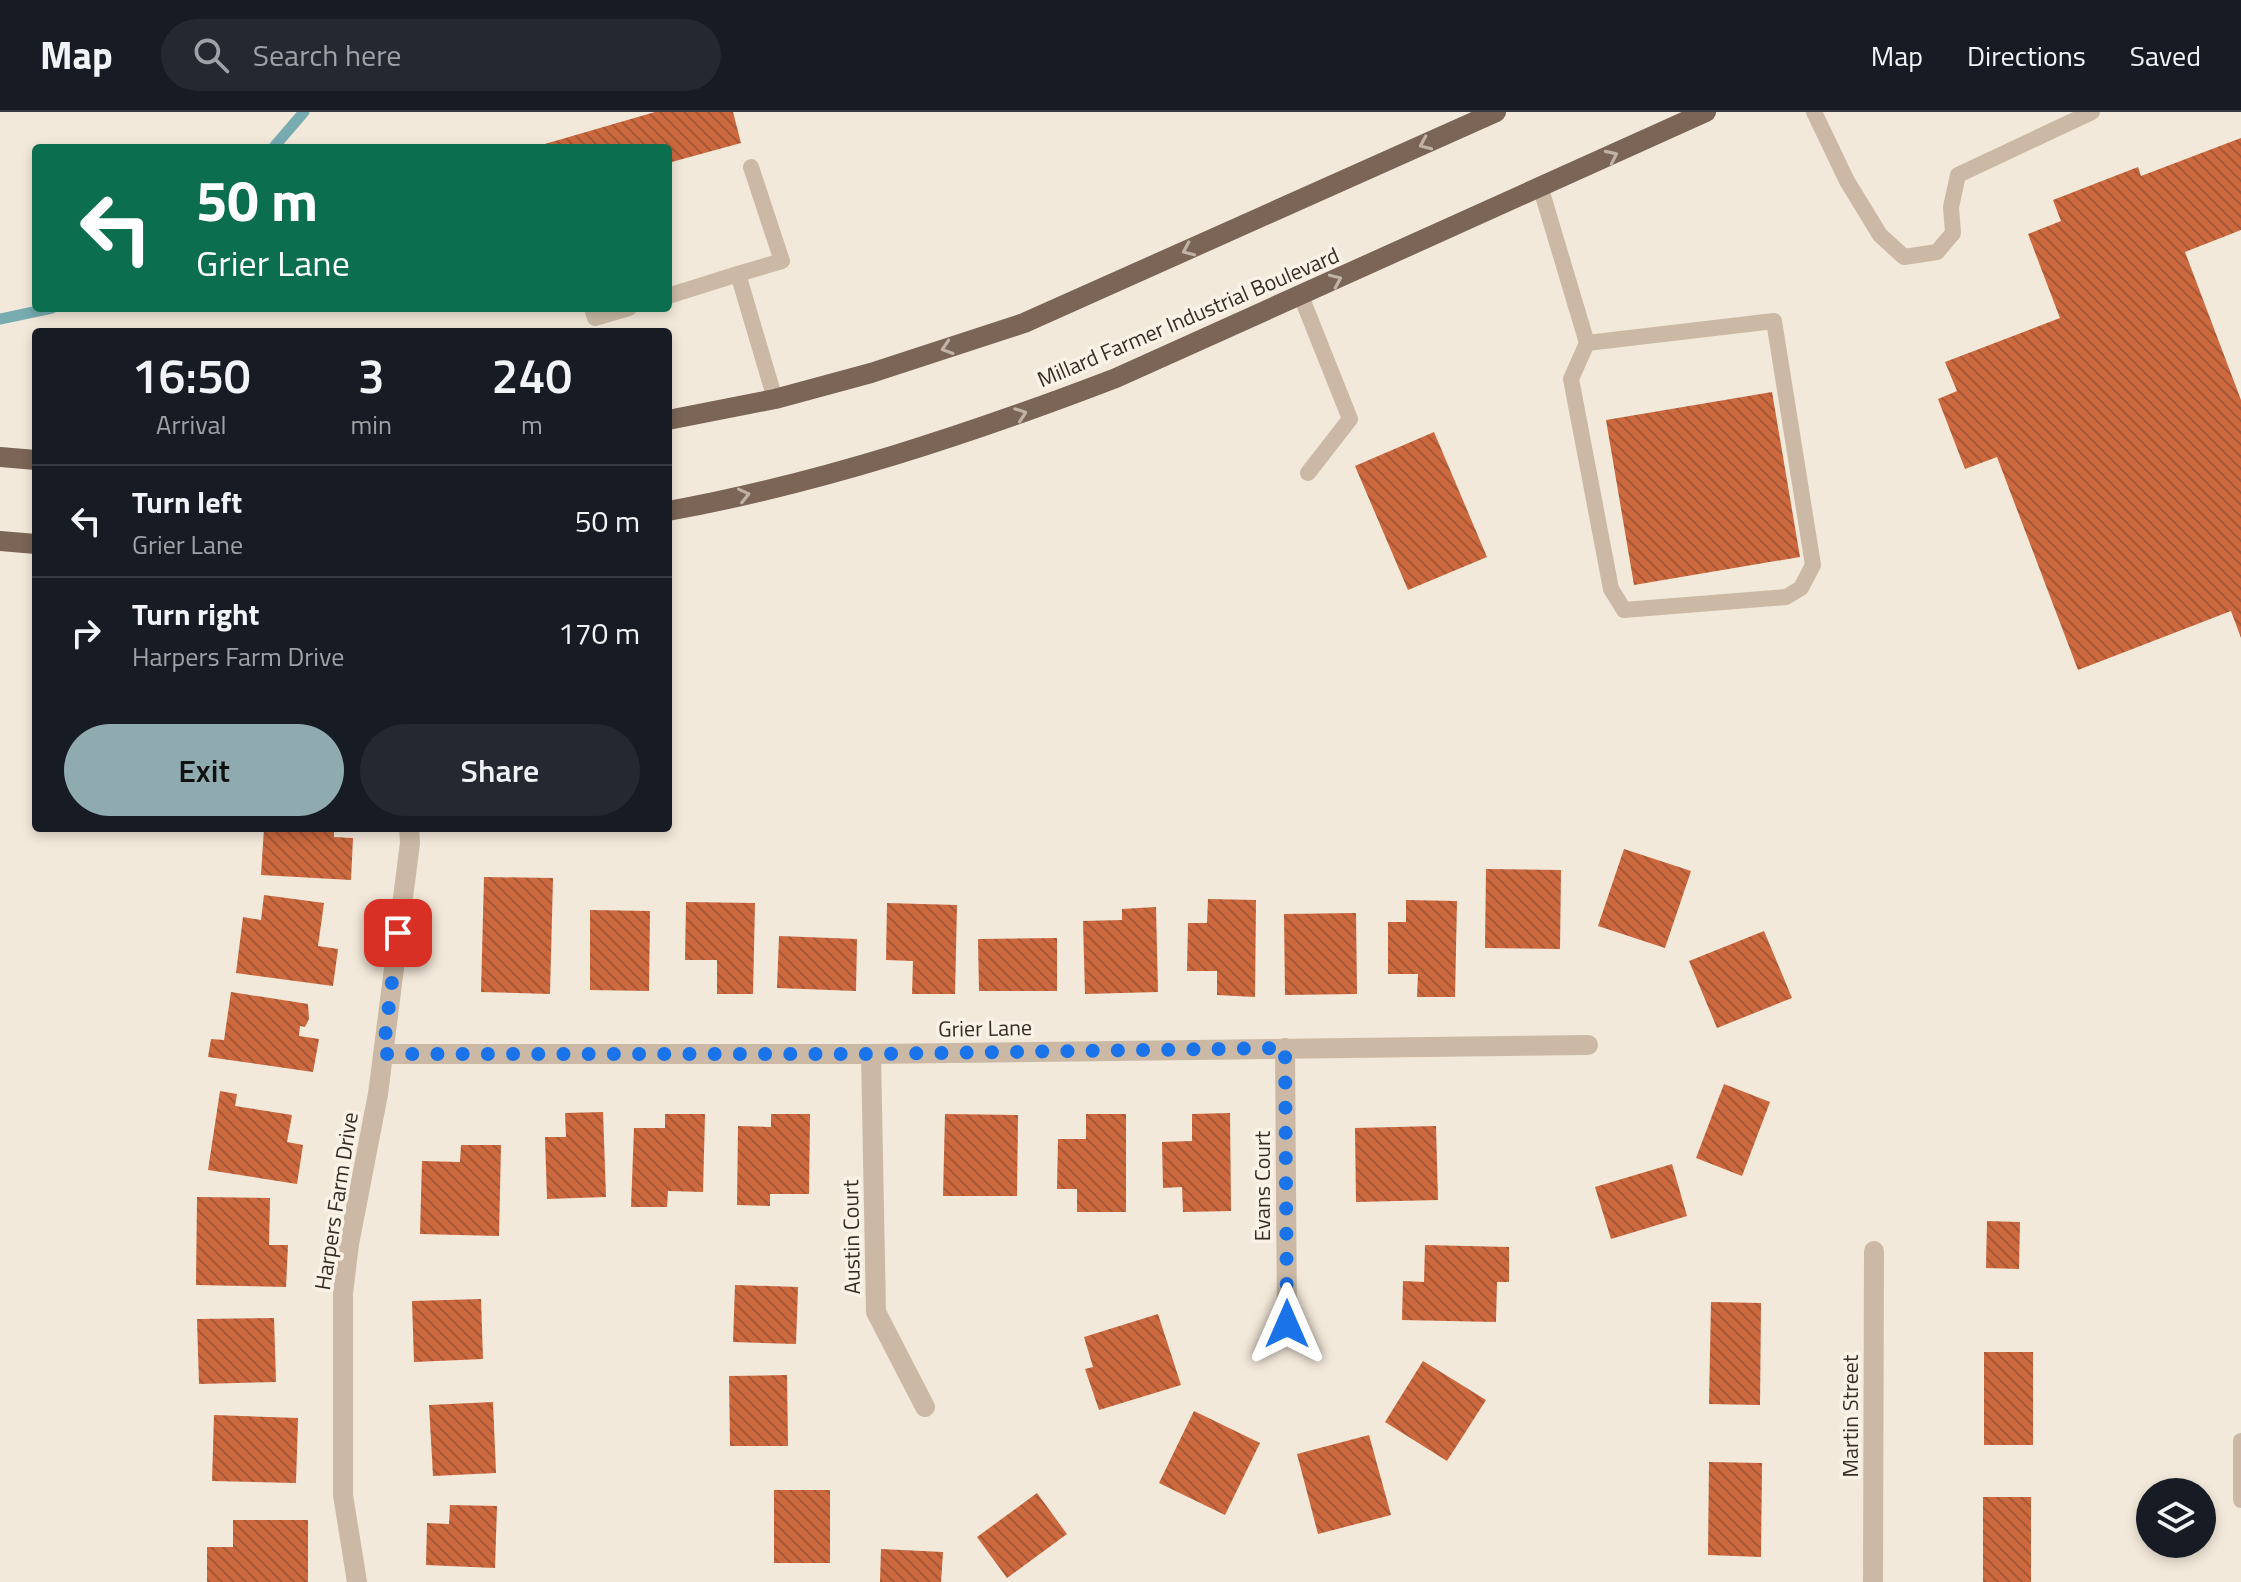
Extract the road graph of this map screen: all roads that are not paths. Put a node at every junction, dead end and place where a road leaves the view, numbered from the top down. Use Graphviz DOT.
graph roads {
  1 [pos="1496,112"];
  2 [pos="1706,112"];
  3 [pos="1814,112"];
  4 [pos="2092,112"];
  5 [pos="751,167"];
  6 [pos="1541,189"];
  7 [pos="738,274"];
  8 [pos="672,295"];
  9 [pos="1301,296"];
  10 [pos="593,312"];
  11 [pos="615,312"];
  12 [pos="1587,343"];
  13 [pos="775,399"];
  14 [pos="672,419"];
  15 [pos="0,457"];
  16 [pos="32,460"];
  17 [pos="1308,473"];
  18 [pos="672,510"];
  19 [pos="0,541"];
  20 [pos="32,544"];
  21 [pos="409,832"];
  22 [pos="1588,1045"];
  23 [pos="1285,1048"];
  24 [pos="383,1054"];
  25 [pos="871,1054"];
  26 [pos="1874,1251"];
  27 [pos="1287,1324"];
  28 [pos="925,1407"];
  29 [pos="2241,1441"];
  30 [pos="2241,1500"];
  31 [pos="357,1582"];
  32 [pos="1873,1582"];
  1 -- 13 [label="main road, one-way"];
  6 -- 2 [label="main road, Millard Farmer Industrial Boulevard, one-way"];
  3 -- 4 [label="lane"];
  5 -- 7 [label="lane"];
  9 -- 6 [label="main road, Millard Farmer Industrial Boulevard, one-way"];
  6 -- 12 [label="lane"];
  7 -- 8 [label="lane"];
  7 -- 13 [label="lane"];
  9 -- 17 [label="lane"];
  18 -- 9 [label="main road, Millard Farmer Industrial Boulevard, one-way"];
  10 -- 11 [label="lane"];
  12 -- 12 [label="lane"];
  13 -- 14 [label="main road"];
  15 -- 16 [label="main road"];
  19 -- 20 [label="main road"];
  21 -- 24 [label="street, Harpers Farm Drive"];
  22 -- 23 [label="street, Grier Lane"];
  23 -- 25 [label="street, Grier Lane"];
  23 -- 27 [label="street, Evans Court"];
  24 -- 25 [label="street, Grier Lane"];
  24 -- 31 [label="street, Harpers Farm Drive"];
  25 -- 28 [label="street, Austin Court"];
  26 -- 32 [label="street, Martin Street"];
  29 -- 30 [label="lane"];
}
